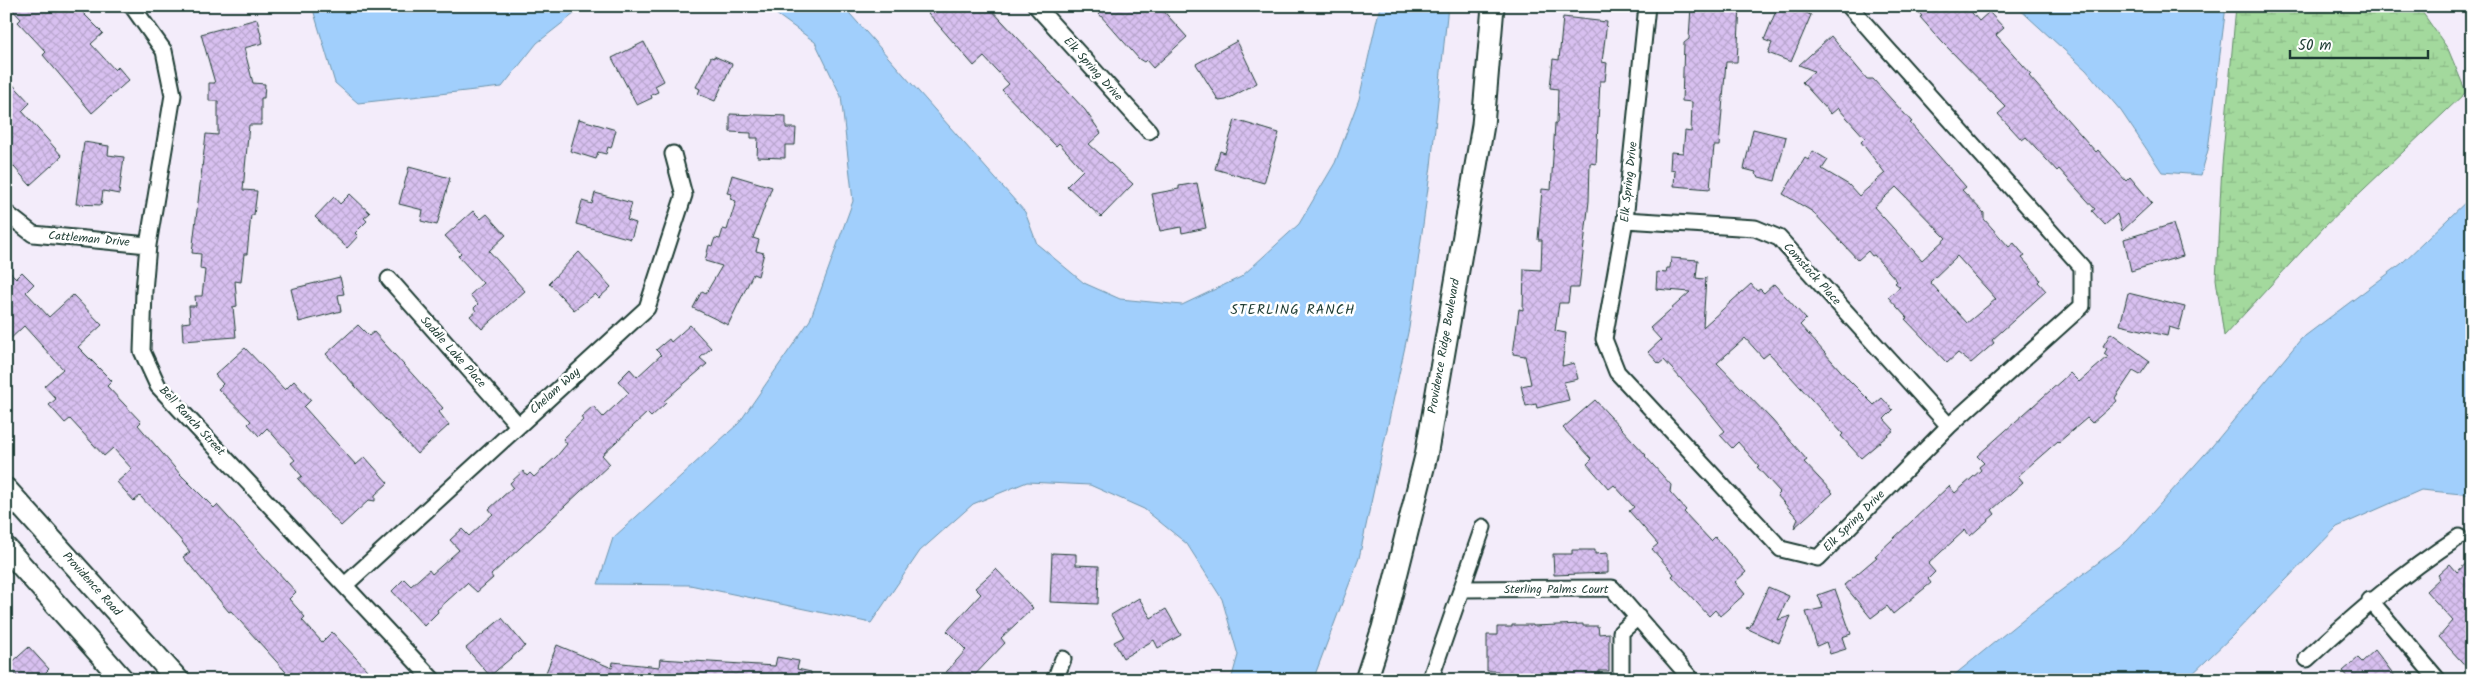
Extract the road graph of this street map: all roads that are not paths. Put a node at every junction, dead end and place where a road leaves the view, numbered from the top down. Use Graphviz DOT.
graph roads {
  1 [pos="132,6"];
  2 [pos="1036,6"];
  3 [pos="1493,6"];
  4 [pos="1647,6"];
  5 [pos="1849,6"];
  6 [pos="1149,131"];
  7 [pos="673,154"];
  8 [pos="6,213"];
  9 [pos="1625,220"];
  10 [pos="148,245"];
  11 [pos="389,279"];
  12 [pos="518,425"];
  13 [pos="1949,426"];
  14 [pos="6,489"];
  15 [pos="1483,527"];
  16 [pos="2459,537"];
  17 [pos="6,548"];
  18 [pos="344,585"];
  19 [pos="1461,589"];
  20 [pos="2370,600"];
  21 [pos="1638,617"];
  22 [pos="1063,659"];
  23 [pos="2307,659"];
  24 [pos="123,680"];
  25 [pos="178,680"];
  26 [pos="433,680"];
  27 [pos="1055,680"];
  28 [pos="1366,680"];
  29 [pos="1430,680"];
  30 [pos="1621,680"];
  31 [pos="1692,680"];
  32 [pos="2438,680"];
  1 -- 10 [label="street, Bell Ranch Street"];
  2 -- 6 [label="street, Elk Spring Drive"];
  3 -- 28 [label="street, Providence Ridge Boulevard"];
  4 -- 9 [label="street, Elk Spring Drive"];
  5 -- 13 [label="street, Elk Spring Drive"];
  7 -- 12 [label="street, Chelam Way"];
  8 -- 10 [label="street, Cattleman Drive"];
  9 -- 13 [label="street, Comstock Place"];
  9 -- 13 [label="street, Elk Spring Drive"];
  10 -- 18 [label="street, Bell Ranch Street"];
  11 -- 12 [label="street, Saddle Lake Place"];
  12 -- 18 [label="street, Chelam Way"];
  14 -- 25 [label="street, Providence Road"];
  15 -- 19 [label="street"];
  16 -- 20 [label="street"];
  17 -- 24 [label="street"];
  18 -- 26 [label="street, Bell Ranch Street"];
  19 -- 21 [label="street, Sterling Palms Court"];
  19 -- 29 [label="street"];
  20 -- 23 [label="street"];
  20 -- 32 [label="street"];
  21 -- 30 [label="street"];
  21 -- 31 [label="street, Sterling Palms Court"];
  22 -- 27 [label="street"];
}
